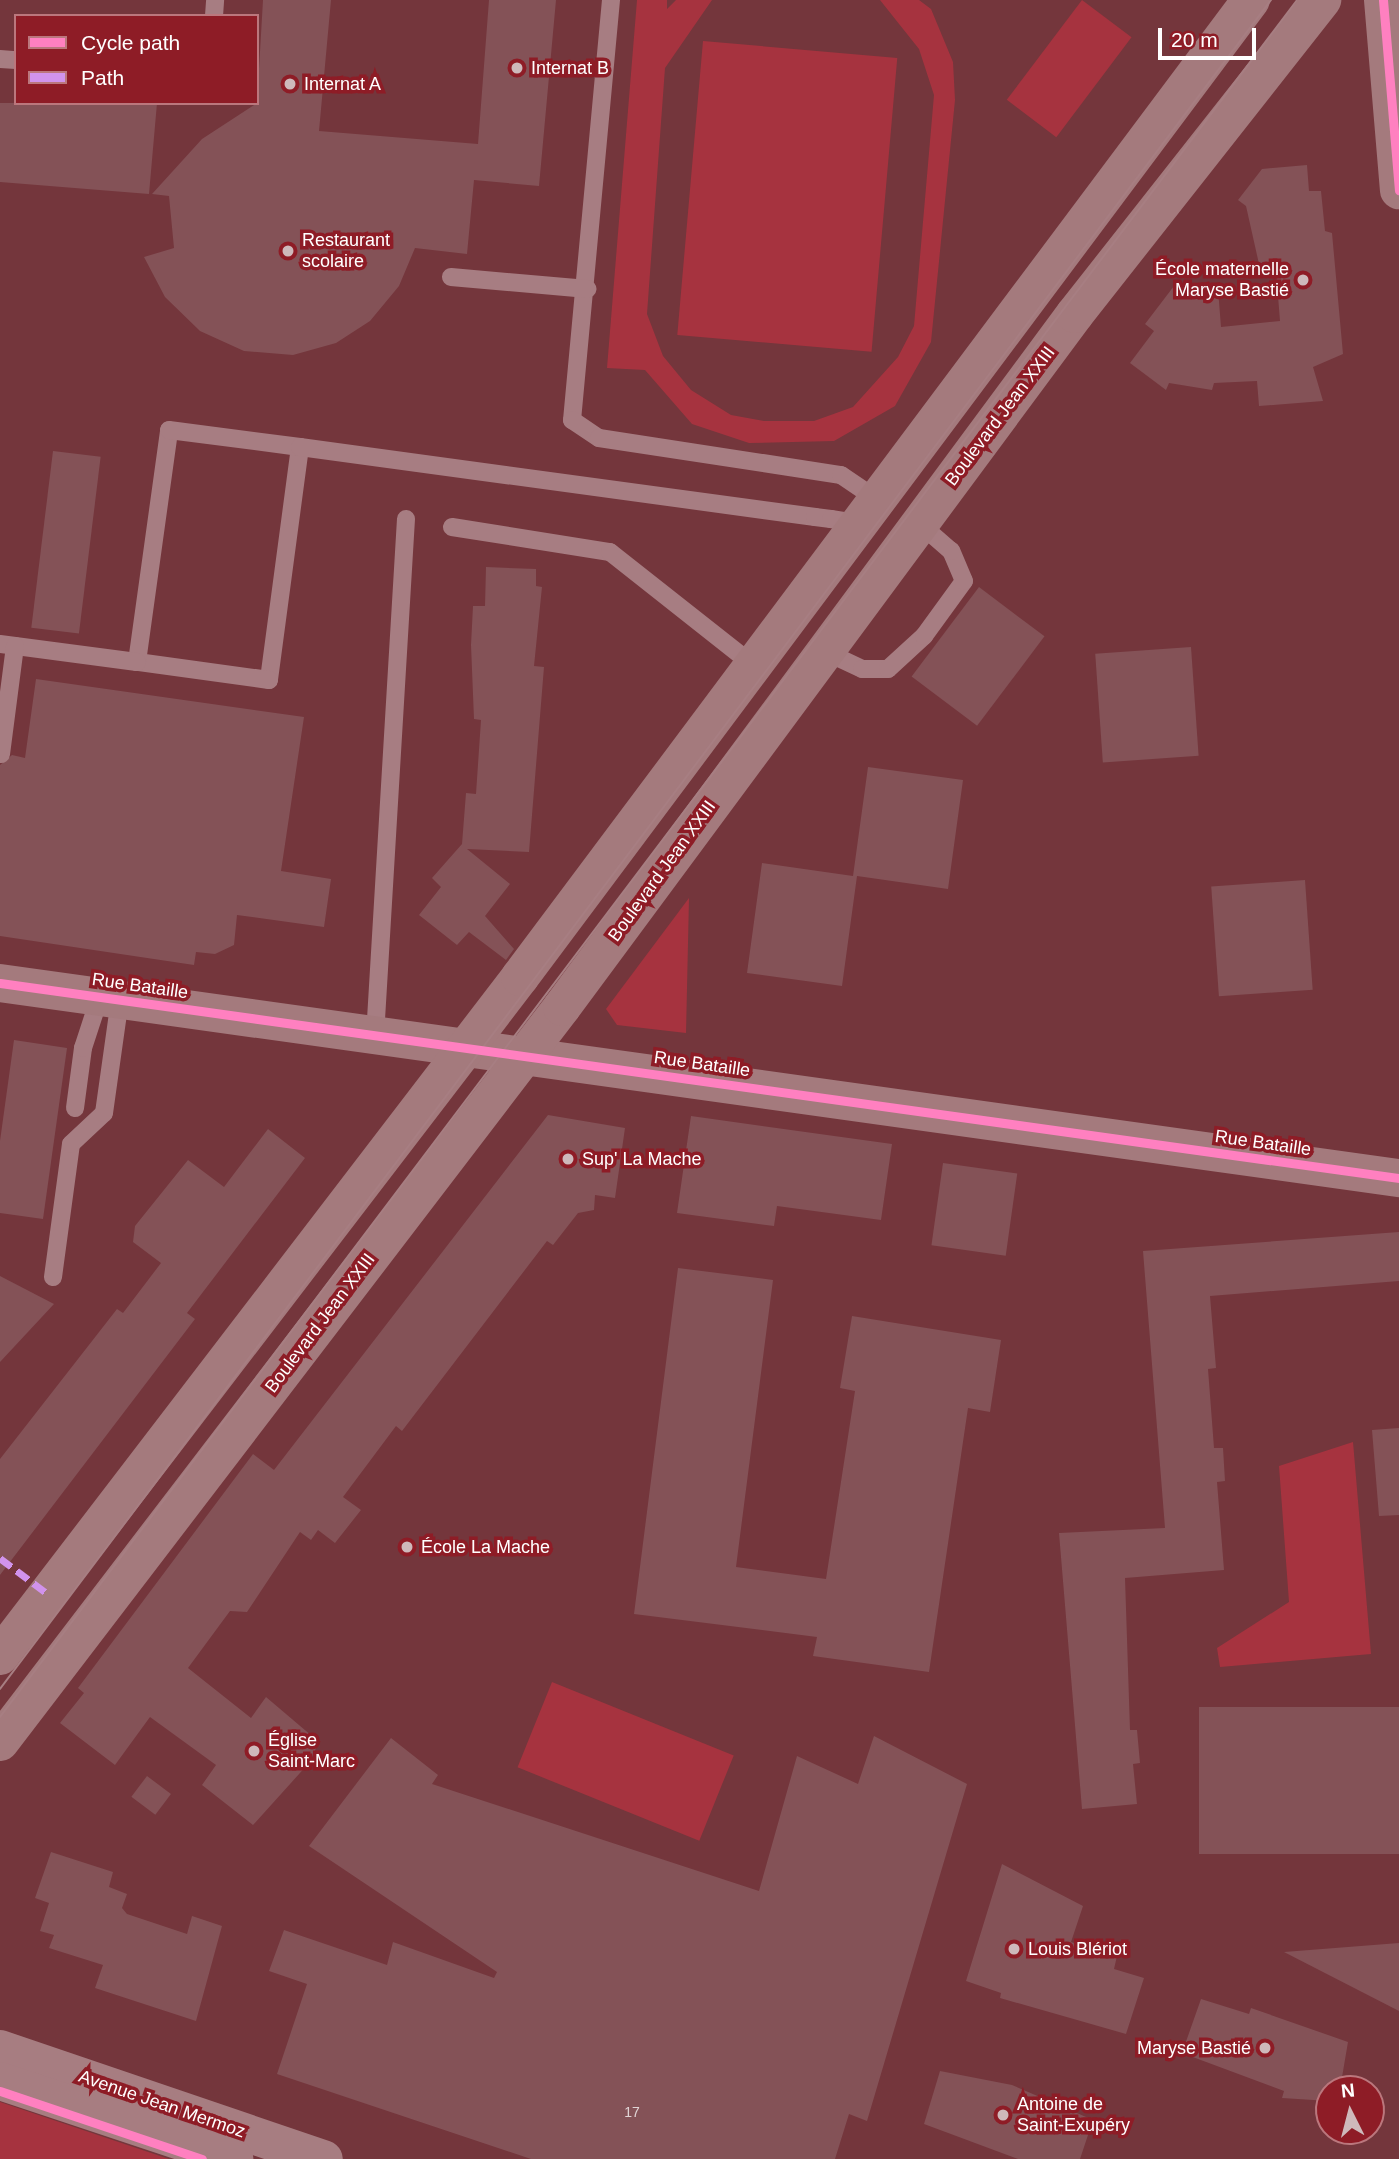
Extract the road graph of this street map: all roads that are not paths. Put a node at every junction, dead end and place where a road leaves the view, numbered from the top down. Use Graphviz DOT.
graph roads {
  1 [pos="611,0"];
  2 [pos="1251,0"];
  3 [pos="1322,0"];
  4 [pos="1383,0"];
  5 [pos="1399,190"];
  6 [pos="451,276"];
  7 [pos="587,289"];
  8 [pos="300,447"];
  9 [pos="866,510"];
  10 [pos="406,519"];
  11 [pos="920,524"];
  12 [pos="452,527"];
  13 [pos="7,645"];
  14 [pos="824,650"];
  15 [pos="137,662"];
  16 [pos="752,664"];
  17 [pos="1,754"];
  18 [pos="0,983"];
  19 [pos="110,998"];
  20 [pos="375,1036"];
  21 [pos="467,1047"];
  22 [pos="525,1055"];
  23 [pos="75,1108"];
  24 [pos="1399,1178"];
  25 [pos="53,1277"];
  26 [pos="0,1656"];
  27 [pos="0,1742"];
  28 [pos="0,2049"];
  29 [pos="0,2081"];
  30 [pos="234,2159"];
  31 [pos="324,2159"];
  1 -- 7 [label="lane"];
  2 -- 9 [label="main road"];
  3 -- 11 [label="main road, Boulevard Jean XXIII"];
  4 -- 5 [label="main road"];
  6 -- 7 [label="lane"];
  7 -- 9 [label="lane"];
  8 -- 9 [label="lane"];
  8 -- 15 [label="lane"];
  8 -- 15 [label="lane"];
  9 -- 16 [label="main road"];
  10 -- 20 [label="lane"];
  11 -- 14 [label="main road, Boulevard Jean XXIII"];
  11 -- 14 [label="lane"];
  12 -- 16 [label="lane"];
  13 -- 15 [label="lane"];
  13 -- 17 [label="lane"];
  14 -- 22 [label="main road, Boulevard Jean XXIII"];
  16 -- 21 [label="main road"];
  18 -- 19 [label="main road, Rue Bataille"];
  19 -- 20 [label="main road, Rue Bataille"];
  19 -- 23 [label="lane"];
  19 -- 25 [label="lane"];
  20 -- 21 [label="main road, Rue Bataille"];
  21 -- 22 [label="main road, Rue Bataille"];
  21 -- 26 [label="main road"];
  22 -- 24 [label="main road, Rue Bataille"];
  22 -- 27 [label="main road, Boulevard Jean XXIII"];
  28 -- 31 [label="main road, Avenue Jean Mermoz"];
  29 -- 30 [label="main road, Avenue Jean Mermoz"];
}
